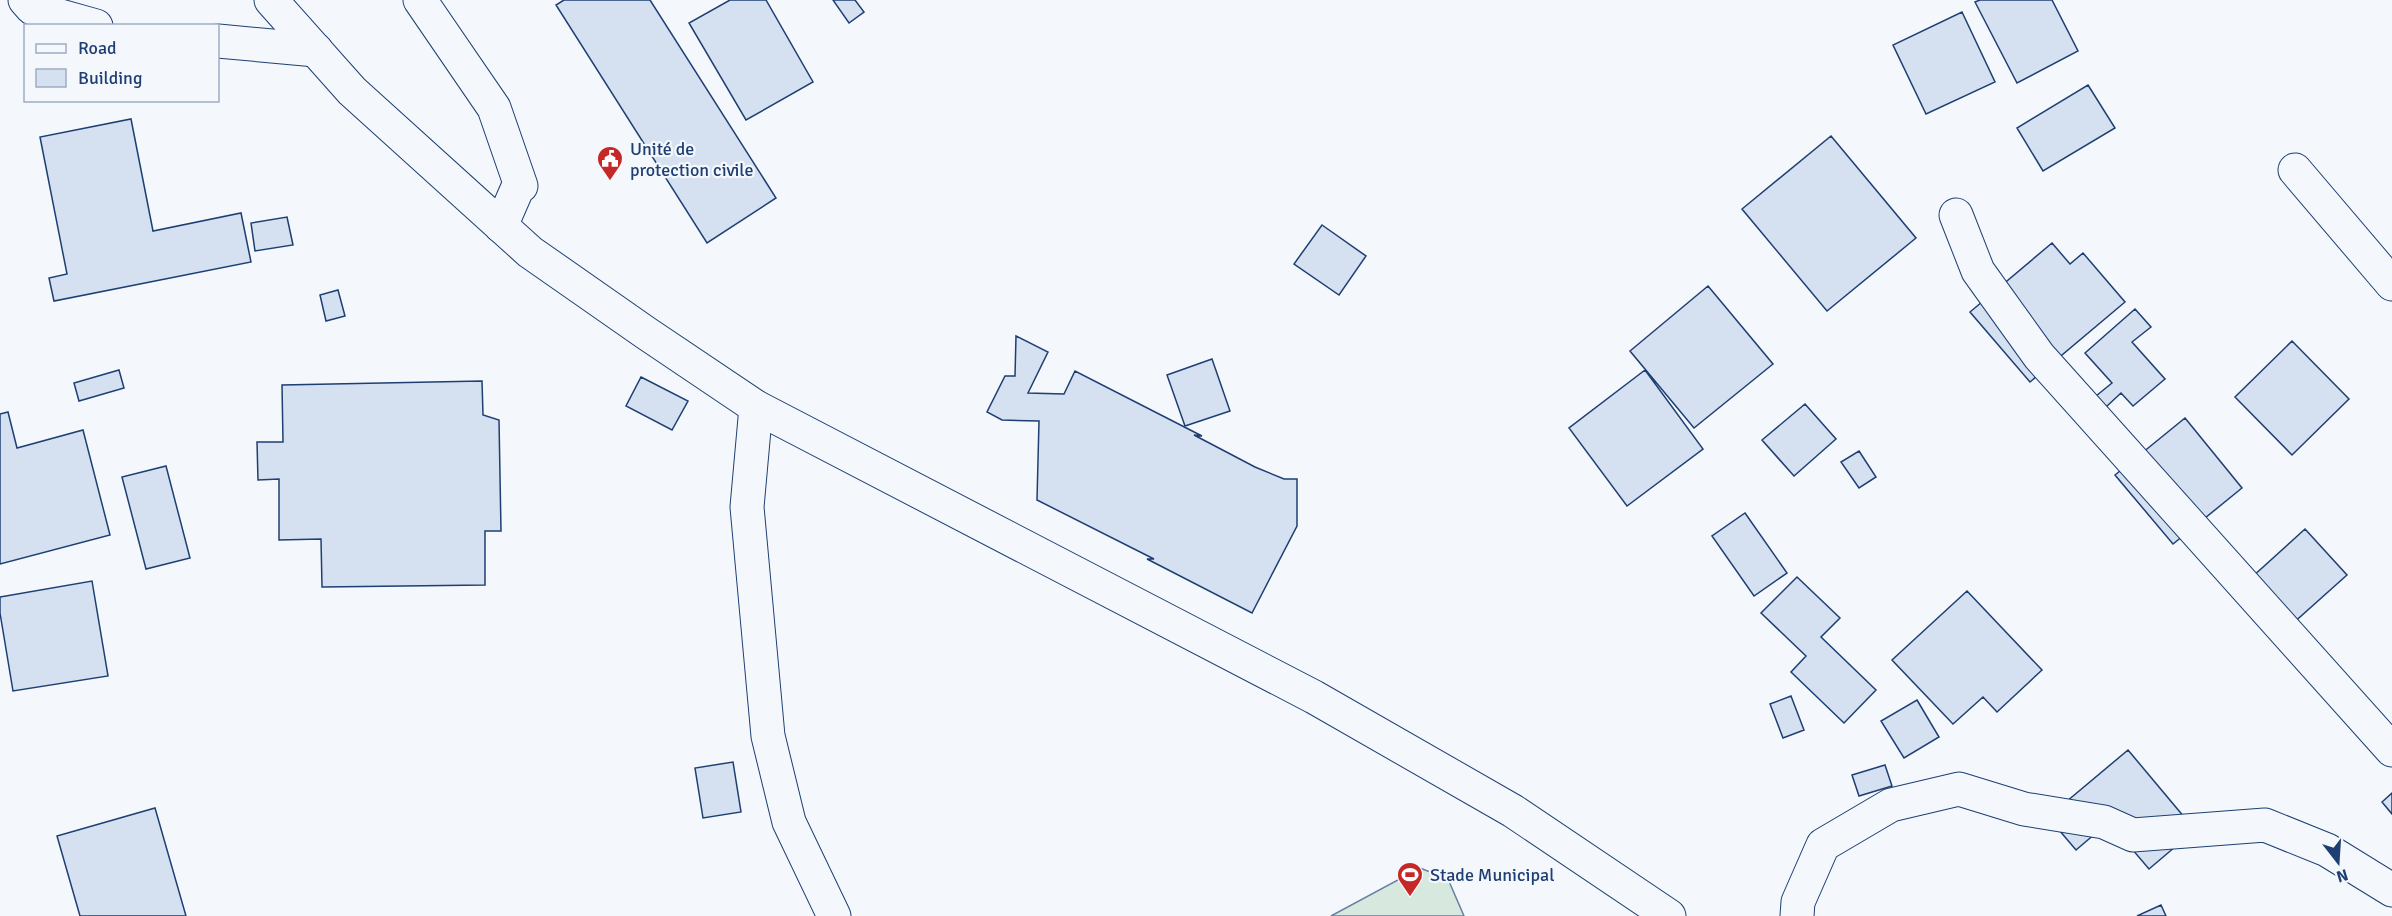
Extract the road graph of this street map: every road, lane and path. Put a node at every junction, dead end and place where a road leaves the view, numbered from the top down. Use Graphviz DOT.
graph roads {
  1 [pos="25,0"];
  2 [pos="271,0"];
  3 [pos="420,0"];
  4 [pos="89,24"];
  5 [pos="219,41"];
  6 [pos="316,50"];
  7 [pos="2295,170"];
  8 [pos="1956,215"];
  9 [pos="501,226"];
  10 [pos="2392,284"];
  11 [pos="756,407"];
  12 [pos="2392,750"];
  13 [pos="2392,890"];
  14 [pos="834,916"];
  15 [pos="1669,916"];
  16 [pos="1797,916"];
  1 -- 4 [label="street"];
  2 -- 6 [label="street"];
  3 -- 9 [label="street"];
  5 -- 6 [label="street"];
  6 -- 9 [label="street"];
  7 -- 10 [label="street"];
  8 -- 12 [label="street"];
  9 -- 11 [label="street"];
  11 -- 14 [label="street"];
  11 -- 15 [label="street"];
  13 -- 16 [label="street"];
}
